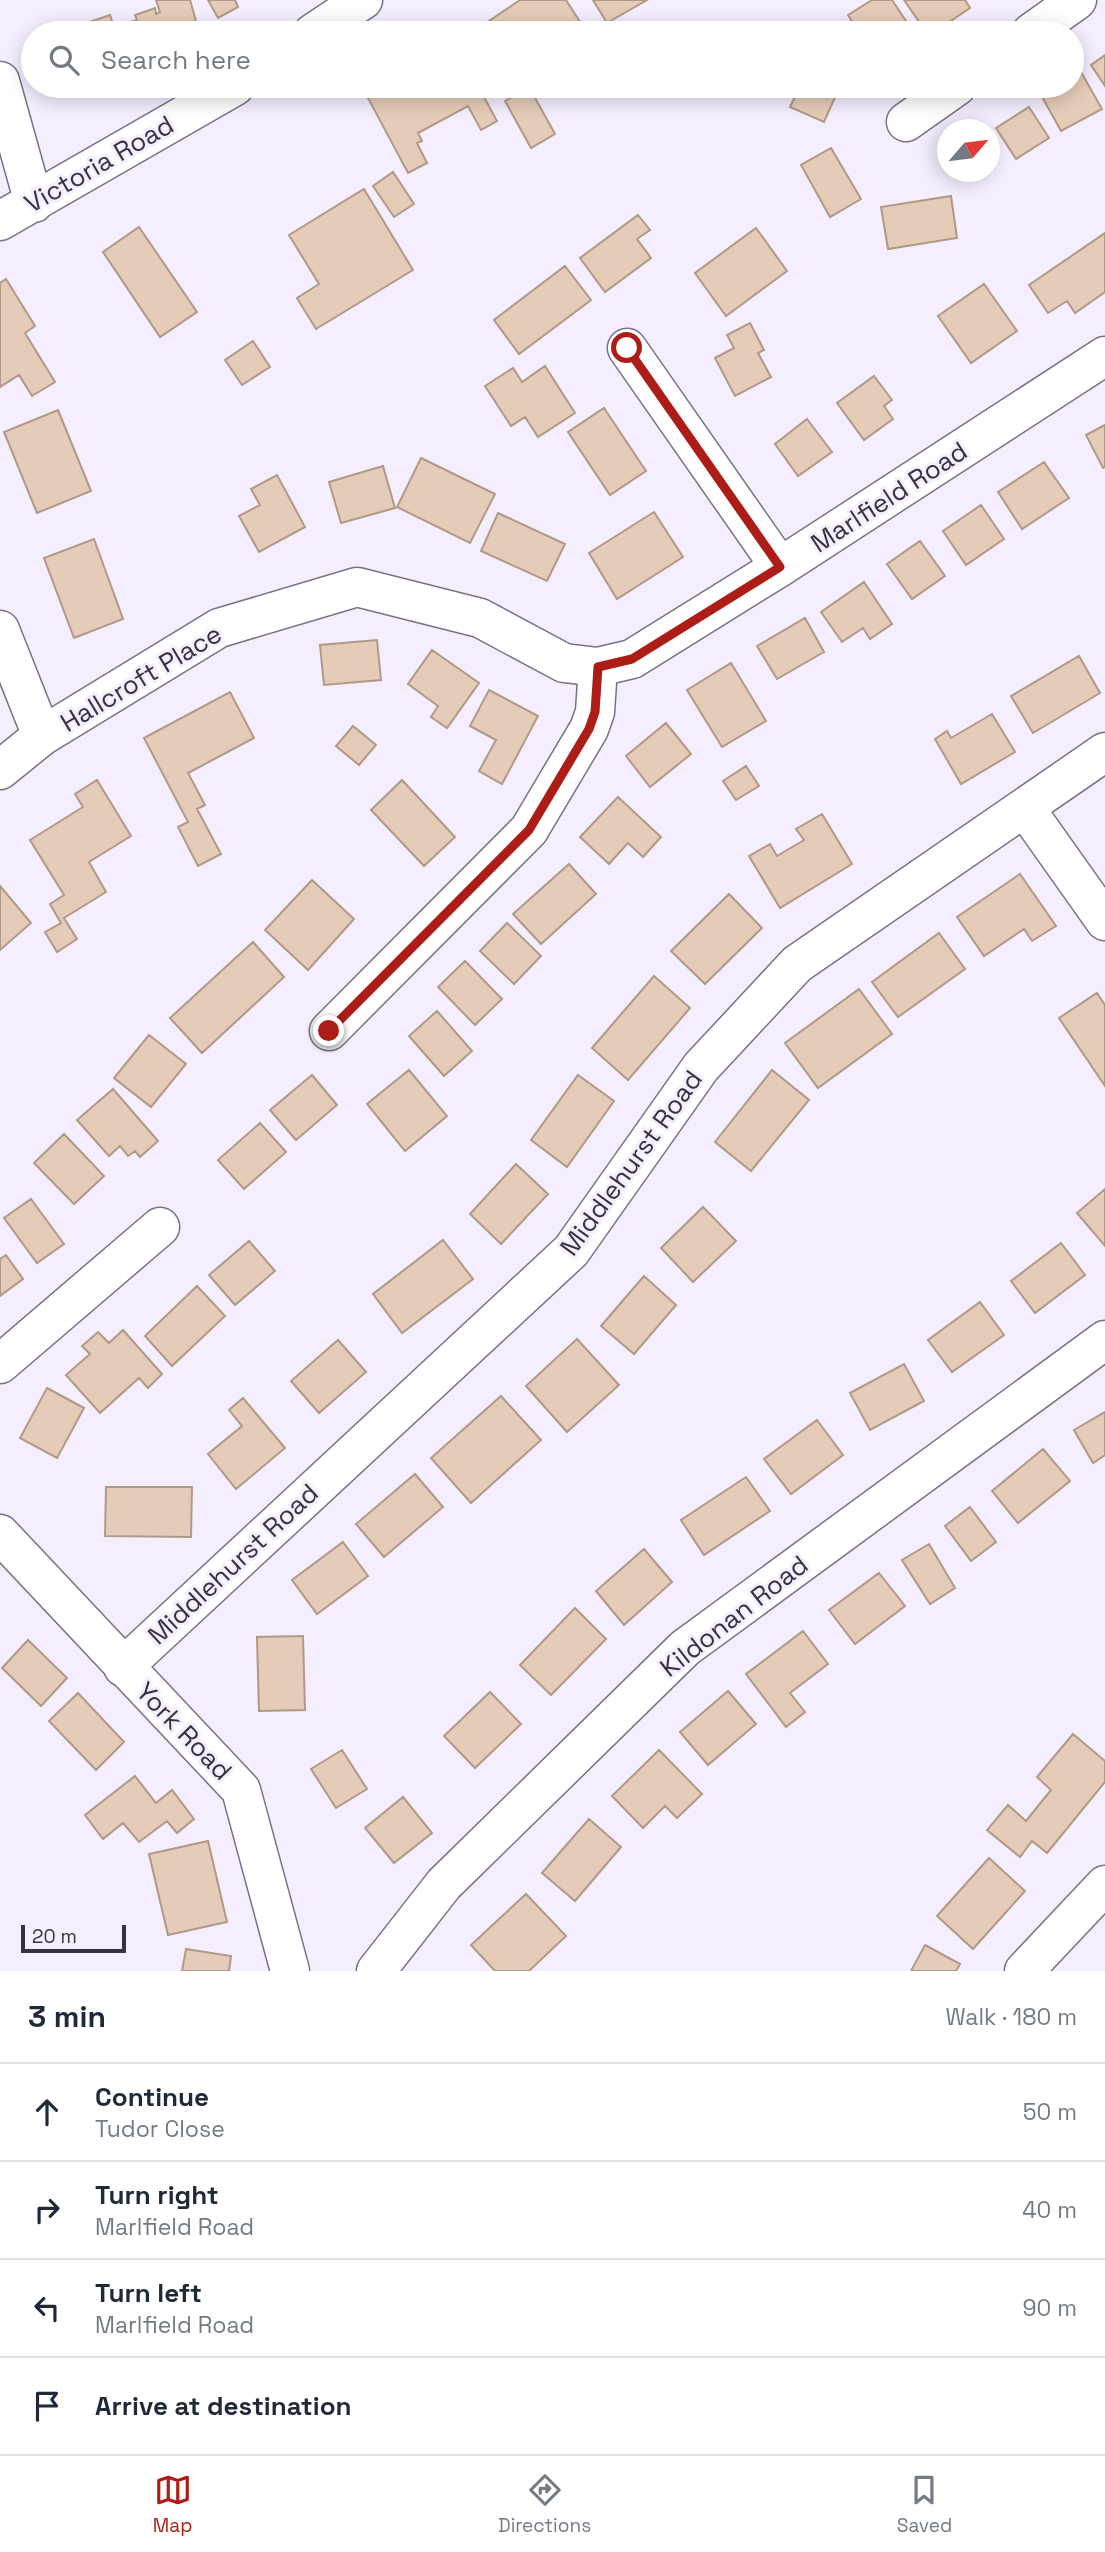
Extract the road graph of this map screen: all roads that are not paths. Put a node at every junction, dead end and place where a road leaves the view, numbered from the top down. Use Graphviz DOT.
graph roads {
  1 [pos="363,0"];
  2 [pos="1077,0"];
  3 [pos="331,21"];
  4 [pos="1048,21"];
  5 [pos="0,81"];
  6 [pos="214,98"];
  7 [pos="940,98"];
  8 [pos="900,126"];
  9 [pos="34,203"];
  10 [pos="0,221"];
  11 [pos="627,348"];
  12 [pos="1105,356"];
  13 [pos="780,567"];
  14 [pos="0,630"];
  15 [pos="598,667"];
  16 [pos="42,736"];
  17 [pos="1105,752"];
  18 [pos="0,770"];
  19 [pos="1025,808"];
  20 [pos="1105,921"];
  21 [pos="329,1031"];
  22 [pos="160,1227"];
  23 [pos="1105,1340"];
  24 [pos="0,1364"];
  25 [pos="0,1534"];
  26 [pos="123,1667"];
  27 [pos="1105,1885"];
  28 [pos="290,1971"];
  29 [pos="376,1971"];
  30 [pos="1024,1971"];
  1 -- 3 [label="street"];
  2 -- 4 [label="street"];
  5 -- 9 [label="street"];
  6 -- 9 [label="street, Victoria Road"];
  7 -- 8 [label="street"];
  9 -- 10 [label="street, Victoria Road"];
  11 -- 13 [label="street"];
  12 -- 13 [label="street, Marlfield Road"];
  13 -- 15 [label="street, Marlfield Road"];
  14 -- 16 [label="street"];
  15 -- 16 [label="street, Hallcroft Place"];
  15 -- 21 [label="street"];
  16 -- 18 [label="street, Hallcroft Place"];
  17 -- 19 [label="street, Middlehurst Road"];
  19 -- 20 [label="street"];
  19 -- 26 [label="street, Middlehurst Road"];
  22 -- 24 [label="street"];
  23 -- 29 [label="street, Kildonan Road"];
  25 -- 26 [label="street, York Road"];
  26 -- 28 [label="street, York Road"];
  27 -- 30 [label="street"];
}
